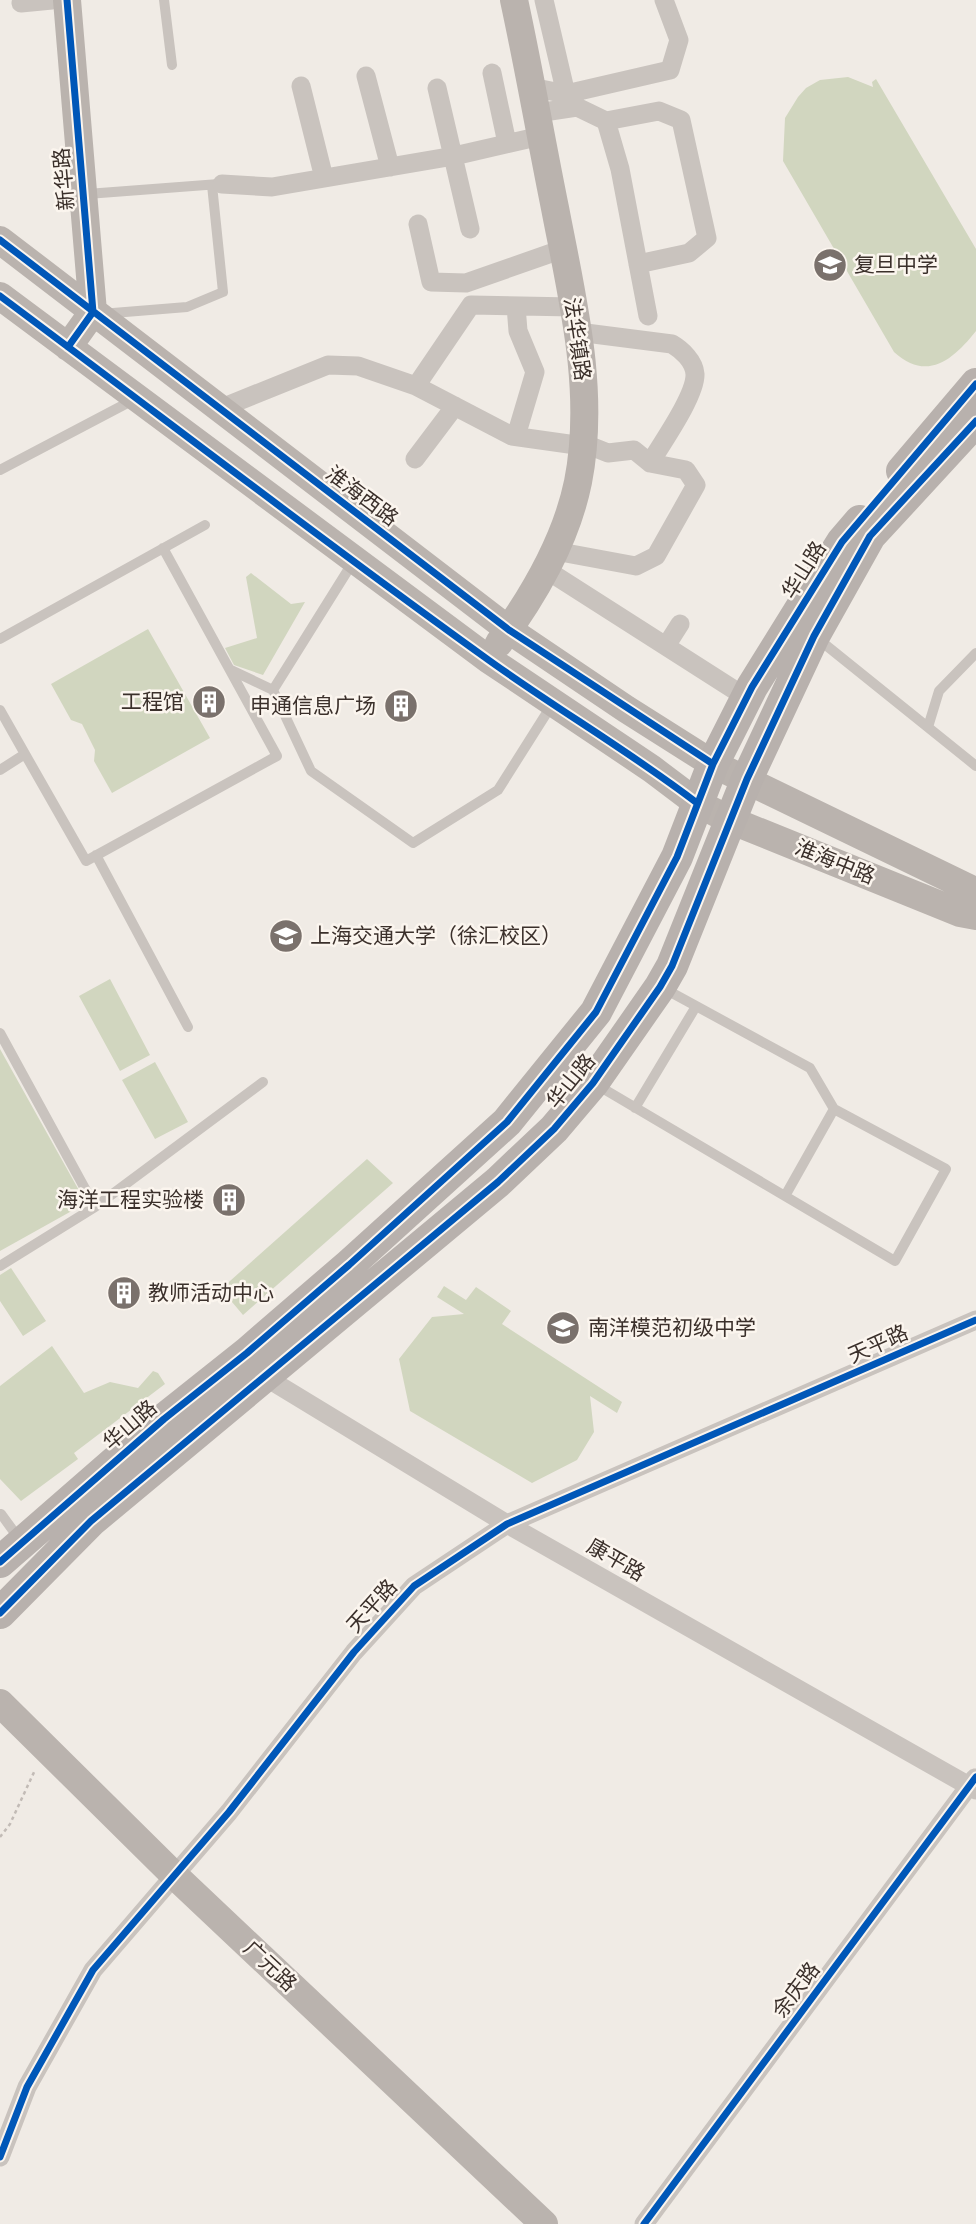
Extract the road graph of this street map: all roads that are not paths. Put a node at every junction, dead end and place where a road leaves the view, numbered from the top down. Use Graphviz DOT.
graph roads {
  1 [pos="66,0"];
  2 [pos="164,0"];
  3 [pos="664,0"];
  4 [pos="544,1"];
  5 [pos="515,5"];
  6 [pos="172,65"];
  7 [pos="492,73"];
  8 [pos="366,76"];
  9 [pos="301,86"];
  10 [pos="437,88"];
  11 [pos="566,94"];
  12 [pos="536,112"];
  13 [pos="606,121"];
  14 [pos="507,144"];
  15 [pos="453,156"];
  16 [pos="390,167"];
  17 [pos="324,178"];
  18 [pos="217,185"];
  19 [pos="83,195"];
  20 [pos="418,224"];
  21 [pos="470,229"];
  22 [pos="0,240"];
  23 [pos="563,249"];
  24 [pos="638,264"];
  25 [pos="0,296"];
  26 [pos="516,306"];
  27 [pos="98,316"];
  28 [pos="648,316"];
  29 [pos="576,320"];
  30 [pos="68,347"];
  31 [pos="976,384"];
  32 [pos="416,386"];
  33 [pos="136,398"];
  34 [pos="455,406"];
  35 [pos="219,409"];
  36 [pos="976,421"];
  37 [pos="516,436"];
  38 [pos="583,445"];
  39 [pos="415,459"];
  40 [pos="650,463"];
  41 [pos="0,470"];
  42 [pos="205,524"];
  43 [pos="163,548"];
  44 [pos="550,560"];
  45 [pos="353,562"];
  46 [pos="680,624"];
  47 [pos="509,630"];
  48 [pos="814,636"];
  49 [pos="0,639"];
  50 [pos="666,646"];
  51 [pos="976,653"];
  52 [pos="488,659"];
  53 [pos="230,670"];
  54 [pos="273,690"];
  55 [pos="747,698"];
  56 [pos="553,703"];
  57 [pos="0,710"];
  58 [pos="928,727"];
  59 [pos="25,754"];
  60 [pos="713,764"];
  61 [pos="976,766"];
  62 [pos="0,771"];
  63 [pos="747,779"];
  64 [pos="697,803"];
  65 [pos="730,820"];
  66 [pos="96,855"];
  67 [pos="976,894"];
  68 [pos="976,916"];
  69 [pos="660,987"];
  70 [pos="695,1008"];
  71 [pos="188,1027"];
  72 [pos="0,1033"];
  73 [pos="263,1082"];
  74 [pos="593,1083"];
  75 [pos="635,1108"];
  76 [pos="834,1109"];
  77 [pos="785,1196"];
  78 [pos="95,1207"];
  79 [pos="0,1266"];
  80 [pos="976,1320"];
  81 [pos="252,1367"];
  82 [pos="1,1514"];
  83 [pos="507,1524"];
  84 [pos="11,1552"];
  85 [pos="0,1613"];
  86 [pos="0,1703"];
  87 [pos="974,1784"];
  88 [pos="175,1877"];
  89 [pos="0,2157"];
  90 [pos="544,2224"];
  91 [pos="644,2224"];
  1 -- 19 [label="main road, 新华路"];
  2 -- 6 [label="lane"];
  3 -- 11 [label="street"];
  4 -- 5 [label="street"];
  4 -- 11 [label="street"];
  5 -- 12 [label="main road, 法华镇路"];
  7 -- 14 [label="street"];
  8 -- 16 [label="street"];
  9 -- 17 [label="street"];
  10 -- 15 [label="street"];
  11 -- 12 [label="street"];
  12 -- 13 [label="street"];
  12 -- 14 [label="street"];
  12 -- 23 [label="main road, 法华镇路"];
  13 -- 24 [label="street"];
  13 -- 24 [label="street"];
  14 -- 15 [label="street"];
  15 -- 16 [label="street"];
  15 -- 21 [label="street"];
  16 -- 17 [label="street"];
  17 -- 18 [label="street"];
  18 -- 19 [label="lane"];
  18 -- 27 [label="lane"];
  19 -- 27 [label="main road, 新华路"];
  20 -- 23 [label="street"];
  22 -- 27 [label="main road, 淮海西路"];
  23 -- 29 [label="main road, 法华镇路"];
  24 -- 28 [label="street"];
  25 -- 30 [label="main road"];
  26 -- 29 [label="street"];
  26 -- 32 [label="street"];
  26 -- 37 [label="street"];
  27 -- 30 [label="main road"];
  27 -- 35 [label="main road, 淮海西路"];
  29 -- 38 [label="main road, 法华镇路"];
  29 -- 40 [label="street"];
  30 -- 33 [label="main road"];
  31 -- 55 [label="main road, 华山路"];
  32 -- 34 [label="street"];
  32 -- 35 [label="street"];
  33 -- 41 [label="lane"];
  33 -- 45 [label="main road"];
  34 -- 37 [label="street"];
  34 -- 39 [label="street"];
  35 -- 47 [label="main road, 淮海西路"];
  36 -- 48 [label="main road, 华山路"];
  37 -- 38 [label="street"];
  38 -- 40 [label="street"];
  38 -- 44 [label="main road, 法华镇路"];
  40 -- 44 [label="street"];
  42 -- 43 [label="lane"];
  43 -- 49 [label="lane"];
  43 -- 53 [label="lane"];
  44 -- 47 [label="main road, 法华镇路"];
  44 -- 50 [label="street"];
  45 -- 52 [label="main road"];
  45 -- 54 [label="lane"];
  46 -- 50 [label="street"];
  47 -- 52 [label="main road, 法华镇路"];
  47 -- 60 [label="main road, 淮海西路"];
  48 -- 58 [label="lane"];
  48 -- 63 [label="main road, 华山路"];
  50 -- 55 [label="street"];
  51 -- 58 [label="lane"];
  52 -- 56 [label="main road"];
  53 -- 54 [label="lane"];
  53 -- 66 [label="lane"];
  54 -- 56 [label="lane"];
  55 -- 60 [label="main road, 华山路"];
  56 -- 64 [label="main road"];
  57 -- 59 [label="lane"];
  58 -- 61 [label="lane"];
  59 -- 62 [label="lane"];
  59 -- 66 [label="lane"];
  60 -- 63 [label="main road, 淮海中路"];
  60 -- 64 [label="main road, 华山路"];
  63 -- 65 [label="main road, 华山路"];
  63 -- 67 [label="main road, 淮海中路"];
  64 -- 65 [label="main road, 淮海中路"];
  64 -- 81 [label="main road, 华山路"];
  65 -- 68 [label="main road, 淮海中路"];
  65 -- 69 [label="main road, 华山路"];
  66 -- 71 [label="lane"];
  69 -- 70 [label="lane"];
  69 -- 74 [label="main road, 华山路"];
  70 -- 75 [label="lane"];
  70 -- 76 [label="lane"];
  72 -- 78 [label="lane"];
  73 -- 78 [label="lane"];
  74 -- 75 [label="lane"];
  74 -- 81 [label="main road, 华山路"];
  75 -- 77 [label="lane"];
  76 -- 77 [label="lane"];
  76 -- 77 [label="lane"];
  78 -- 79 [label="lane"];
  80 -- 83 [label="street, 天平路"];
  81 -- 83 [label="street, 康平路"];
  81 -- 84 [label="main road, 华山路"];
  81 -- 85 [label="main road, 华山路"];
  82 -- 84 [label="lane"];
  83 -- 87 [label="street, 康平路"];
  83 -- 88 [label="street, 天平路"];
  86 -- 88 [label="main road, 广元路"];
  87 -- 91 [label="street, 余庆路"];
  88 -- 89 [label="street, 天平路"];
  88 -- 90 [label="main road, 广元路"];
}
